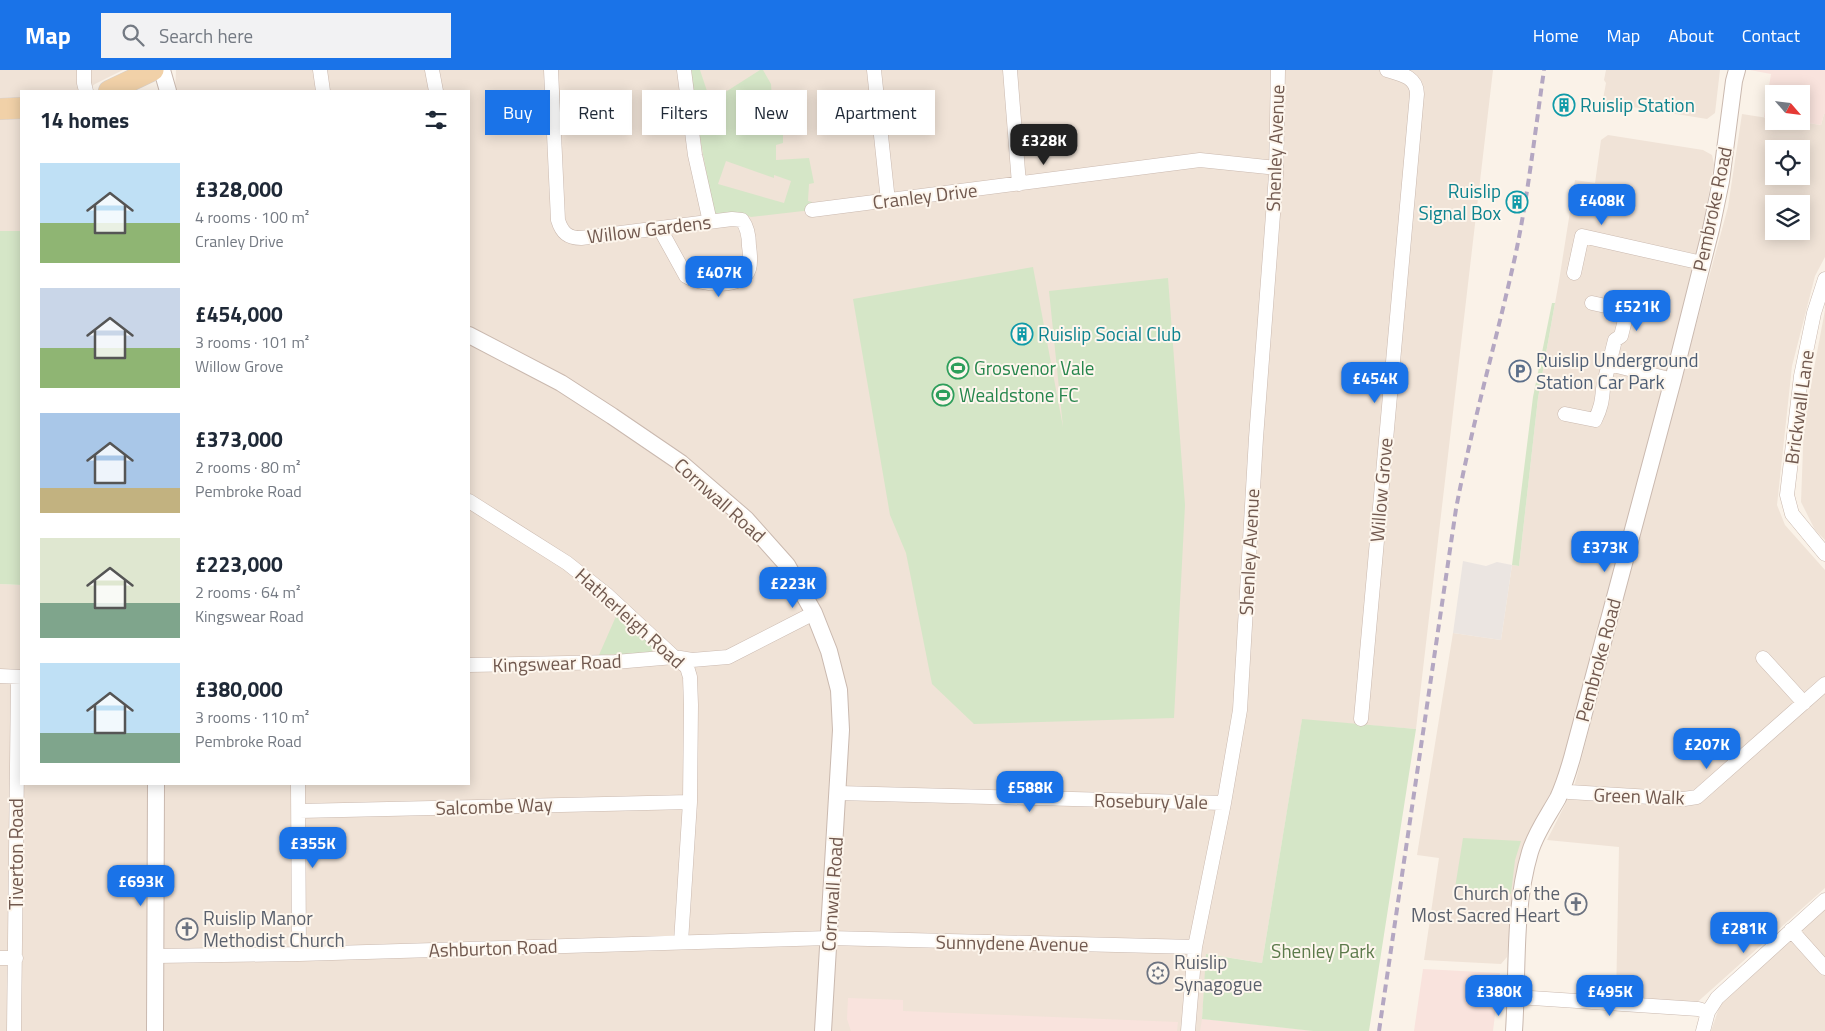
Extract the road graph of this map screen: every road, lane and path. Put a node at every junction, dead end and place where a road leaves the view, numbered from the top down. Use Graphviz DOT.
graph roads {
  1 [pos="84,70"];
  2 [pos="153,70"];
  3 [pos="162,70"];
  4 [pos="320,70"];
  5 [pos="432,70"];
  6 [pos="551,70"];
  7 [pos="684,70"];
  8 [pos="874,70"];
  9 [pos="1010,70"];
  10 [pos="1278,70"];
  11 [pos="1387,70"];
  12 [pos="1735,74"];
  13 [pos="86,90"];
  14 [pos="111,90"];
  15 [pos="168,90"];
  16 [pos="323,90"];
  17 [pos="436,90"];
  18 [pos="0,108"];
  19 [pos="20,108"];
  20 [pos="1276,168"];
  21 [pos="1019,184"];
  22 [pos="888,201"];
  23 [pos="812,210"];
  24 [pos="710,222"];
  25 [pos="660,229"];
  26 [pos="1702,263"];
  27 [pos="1574,273"];
  28 [pos="1825,279"];
  29 [pos="1592,303"];
  30 [pos="470,336"];
  31 [pos="1609,364"];
  32 [pos="1673,380"];
  33 [pos="1565,414"];
  34 [pos="470,501"];
  35 [pos="1825,554"];
  36 [pos="814,613"];
  37 [pos="674,657"];
  38 [pos="1764,658"];
  39 [pos="470,665"];
  40 [pos="0,676"];
  41 [pos="20,677"];
  42 [pos="1825,684"];
  43 [pos="1804,703"];
  44 [pos="1361,719"];
  45 [pos="156,785"];
  46 [pos="298,785"];
  47 [pos="1561,790"];
  48 [pos="838,793"];
  49 [pos="690,802"];
  50 [pos="1224,803"];
  51 [pos="299,811"];
  52 [pos="1825,900"];
  53 [pos="1791,930"];
  54 [pos="829,938"];
  55 [pos="681,942"];
  56 [pos="1195,947"];
  57 [pos="299,954"];
  58 [pos="156,956"];
  59 [pos="0,958"];
  60 [pos="16,958"];
  61 [pos="1825,968"];
  62 [pos="1516,997"];
  63 [pos="1708,1012"];
  64 [pos="14,1031"];
  65 [pos="155,1031"];
  66 [pos="823,1031"];
  67 [pos="1188,1031"];
  68 [pos="1514,1031"];
  69 [pos="1703,1031"];
  1 -- 13 [label="street"];
  2 -- 14 [label="main road"];
  3 -- 15 [label="street"];
  4 -- 16 [label="street"];
  5 -- 17 [label="street"];
  6 -- 25 [label="street, Willow Gardens"];
  7 -- 24 [label="street"];
  8 -- 22 [label="street"];
  9 -- 21 [label="street"];
  10 -- 20 [label="street, Shenley Avenue"];
  11 -- 44 [label="street, Willow Grove"];
  12 -- 26 [label="street, Pembroke Road"];
  18 -- 19 [label="main road"];
  20 -- 21 [label="street, Cranley Drive"];
  20 -- 50 [label="street, Shenley Avenue"];
  21 -- 22 [label="street, Cranley Drive"];
  22 -- 23 [label="street, Cranley Drive"];
  24 -- 25 [label="street, Willow Gardens"];
  24 -- 25 [label="street, Willow Gardens"];
  26 -- 27 [label="street"];
  26 -- 32 [label="street, Pembroke Road"];
  28 -- 35 [label="street, Brickwall Lane"];
  29 -- 31 [label="street"];
  30 -- 36 [label="street, Cornwall Road"];
  31 -- 32 [label="street"];
  31 -- 33 [label="street"];
  32 -- 47 [label="street, Pembroke Road"];
  34 -- 37 [label="street, Hatherleigh Road"];
  36 -- 37 [label="street, Kingswear Road"];
  36 -- 48 [label="street, Cornwall Road"];
  37 -- 39 [label="street, Kingswear Road"];
  37 -- 49 [label="street, Hatherleigh Road"];
  38 -- 43 [label="street"];
  40 -- 41 [label="street"];
  41 -- 60 [label="street, Tiverton Road"];
  42 -- 43 [label="street, Green Walk"];
  43 -- 47 [label="street, Green Walk"];
  45 -- 58 [label="street"];
  46 -- 51 [label="street"];
  47 -- 62 [label="street, Pembroke Road"];
  48 -- 50 [label="street, Rosebury Vale"];
  48 -- 54 [label="street, Cornwall Road"];
  49 -- 51 [label="street, Salcombe Way"];
  49 -- 55 [label="street, Hatherleigh Road"];
  50 -- 56 [label="street, Shenley Avenue"];
  51 -- 57 [label="street"];
  52 -- 53 [label="street"];
  53 -- 61 [label="street"];
  53 -- 63 [label="street"];
  54 -- 55 [label="street, Ashburton Road"];
  54 -- 56 [label="street, Sunnydene Avenue"];
  54 -- 66 [label="street, Cornwall Road"];
  55 -- 57 [label="street, Ashburton Road"];
  56 -- 67 [label="street, Shenley Avenue"];
  57 -- 58 [label="street, Ashburton Road"];
  58 -- 65 [label="street"];
  59 -- 60 [label="street"];
  60 -- 64 [label="street, Tiverton Road"];
  62 -- 63 [label="street"];
  62 -- 68 [label="street, Pembroke Road"];
  63 -- 69 [label="street"];
}
